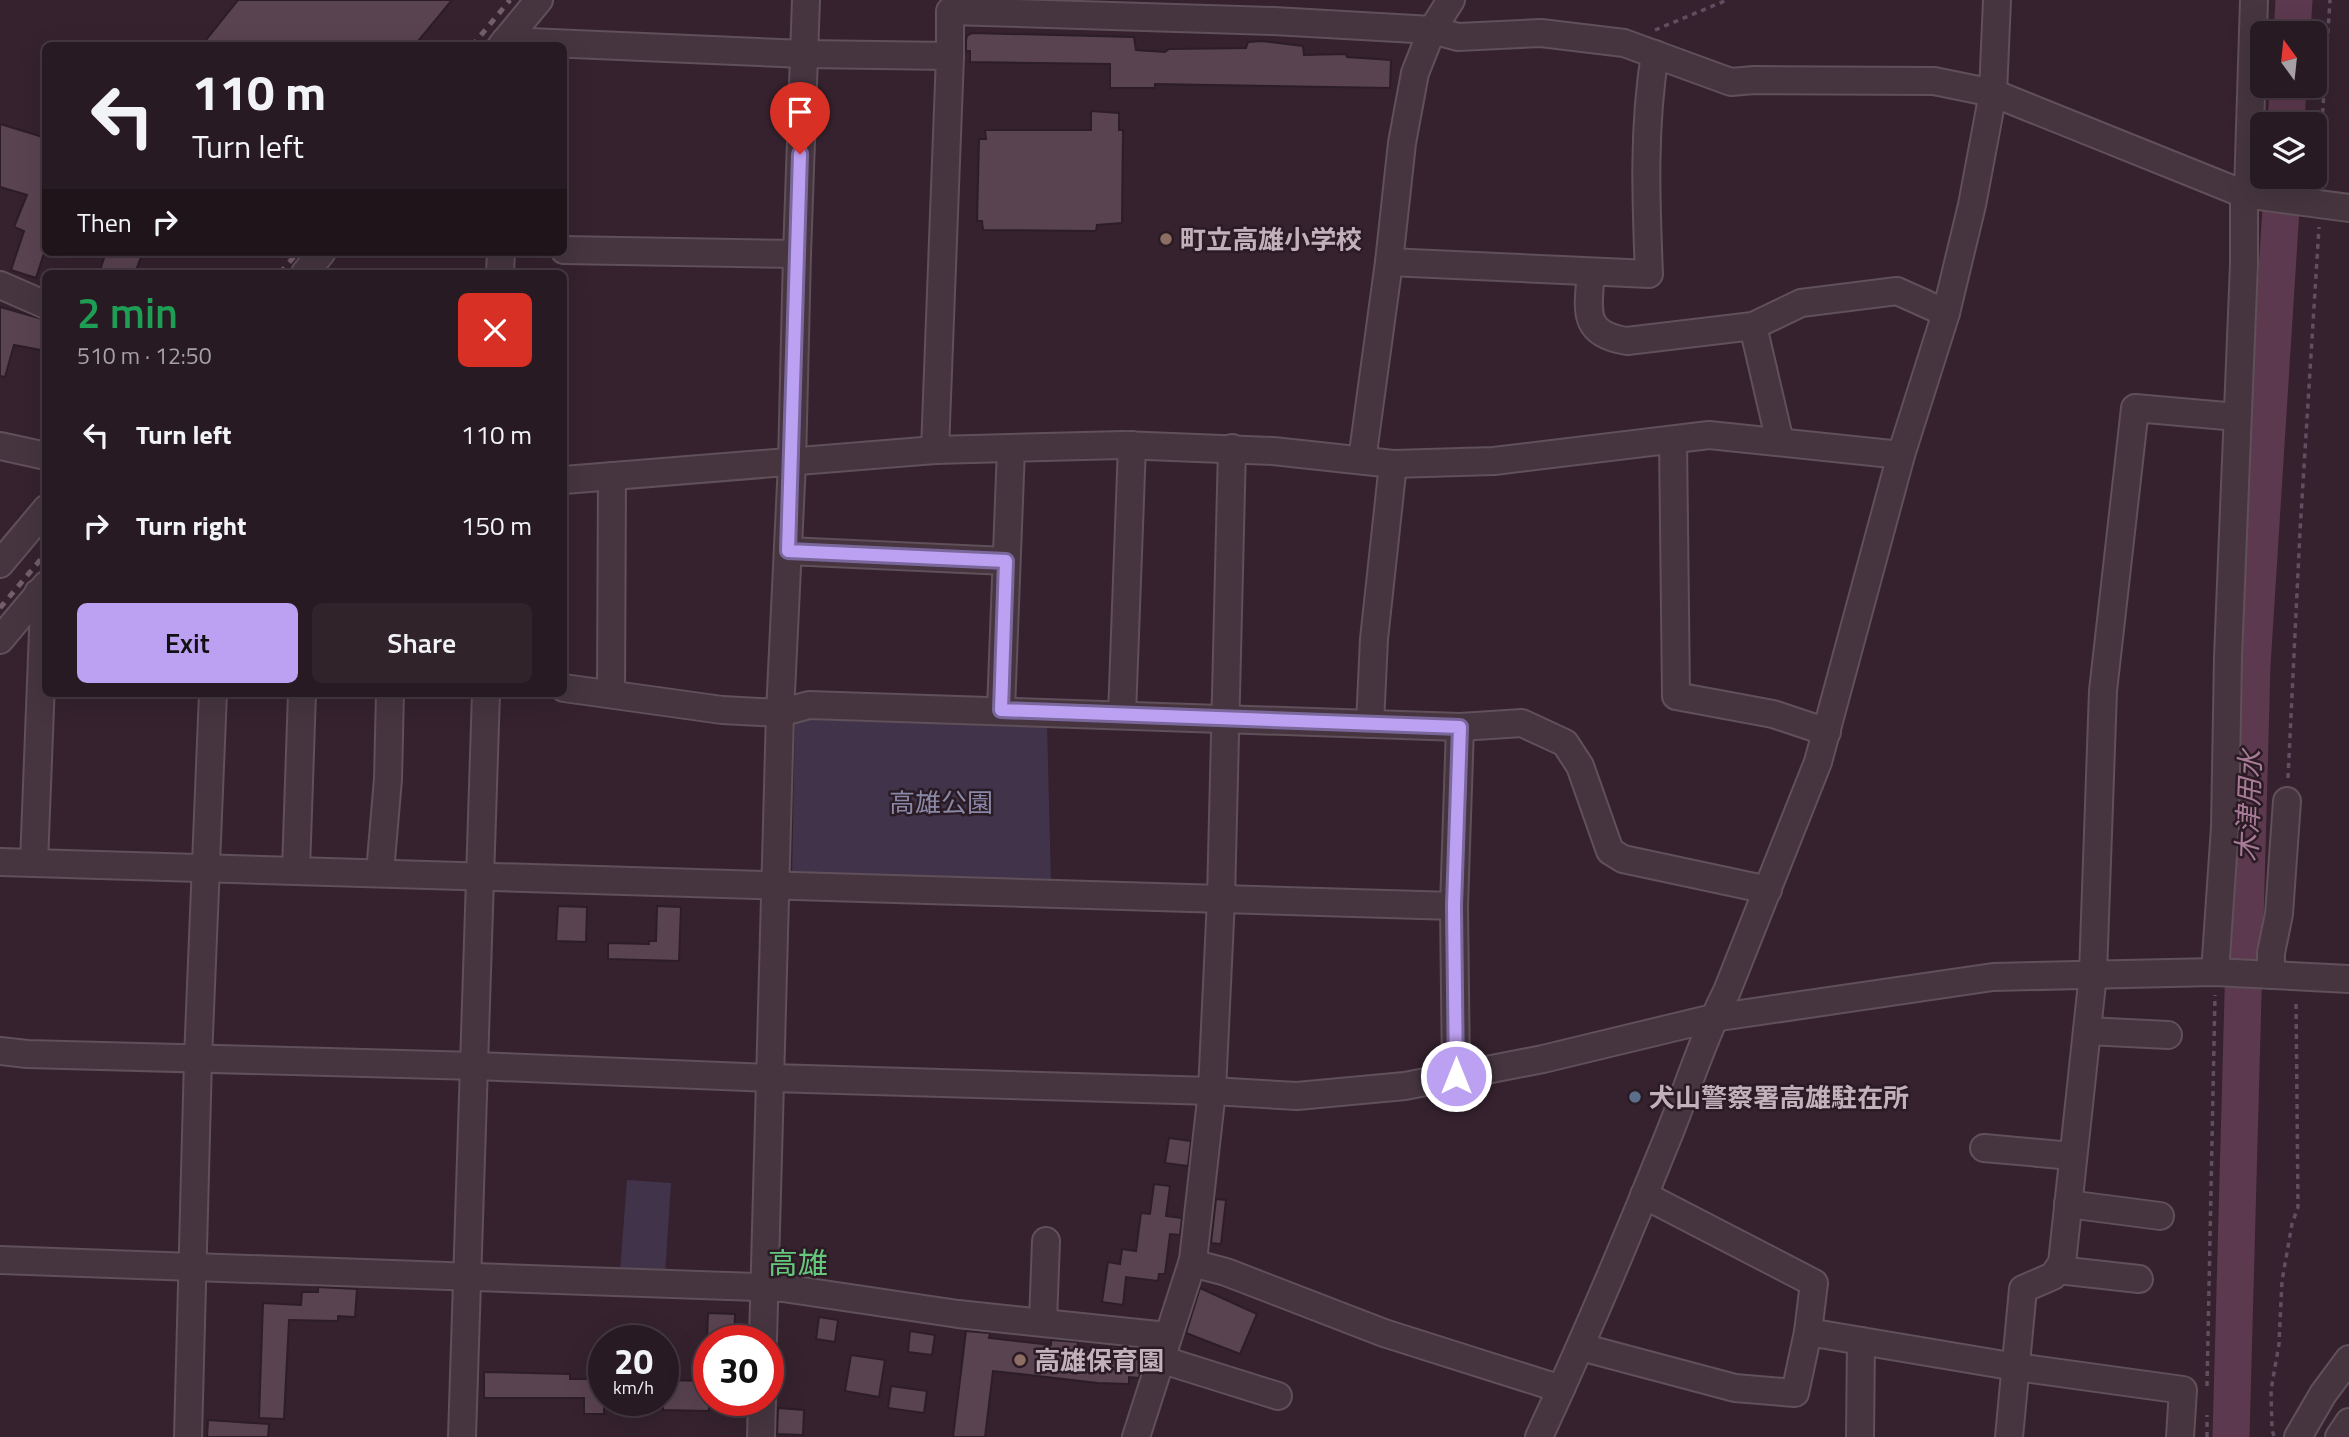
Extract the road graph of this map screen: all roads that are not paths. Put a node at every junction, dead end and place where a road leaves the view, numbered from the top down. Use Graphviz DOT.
graph roads {
  1 [pos="539,0"];
  2 [pos="806,0"];
  3 [pos="1451,0"];
  4 [pos="1997,0"];
  5 [pos="2254,0"];
  6 [pos="1109,8"];
  7 [pos="1432,30"];
  8 [pos="506,42"];
  9 [pos="567,46"];
  10 [pos="804,54"];
  11 [pos="1655,54"];
  12 [pos="950,56"];
  13 [pos="1993,93"];
  14 [pos="2253,195"];
  15 [pos="2349,208"];
  16 [pos="567,250"];
  17 [pos="797,254"];
  18 [pos="319,256"];
  19 [pos="1389,262"];
  20 [pos="307,270"];
  21 [pos="1591,272"];
  22 [pos="0,285"];
  23 [pos="42,303"];
  24 [pos="1946,313"];
  25 [pos="1753,326"];
  26 [pos="2237,417"];
  27 [pos="1673,440"];
  28 [pos="1780,442"];
  29 [pos="1132,445"];
  30 [pos="0,446"];
  31 [pos="1011,448"];
  32 [pos="1232,449"];
  33 [pos="935,450"];
  34 [pos="42,455"];
  35 [pos="1901,456"];
  36 [pos="1362,460"];
  37 [pos="792,463"];
  38 [pos="1392,464"];
  39 [pos="612,476"];
  40 [pos="567,480"];
  41 [pos="42,514"];
  42 [pos="788,551"];
  43 [pos="1006,561"];
  44 [pos="0,564"];
  45 [pos="42,589"];
  46 [pos="0,640"];
  47 [pos="42,657"];
  48 [pos="567,688"];
  49 [pos="611,694"];
  50 [pos="213,697"];
  51 [pos="302,697"];
  52 [pos="390,697"];
  53 [pos="486,697"];
  54 [pos="1001,710"];
  55 [pos="780,713"];
  56 [pos="1122,715"];
  57 [pos="1227,718"];
  58 [pos="1370,724"];
  59 [pos="1460,727"];
  60 [pos="1826,732"];
  61 [pos="2287,801"];
  62 [pos="0,862"];
  63 [pos="34,863"];
  64 [pos="207,867"];
  65 [pos="296,870"];
  66 [pos="380,872"];
  67 [pos="480,877"];
  68 [pos="776,886"];
  69 [pos="1768,890"];
  70 [pos="1221,899"];
  71 [pos="1454,906"];
  72 [pos="2222,973"];
  73 [pos="2093,974"];
  74 [pos="2277,975"];
  75 [pos="2349,979"];
  76 [pos="1713,1018"];
  77 [pos="2087,1031"];
  78 [pos="2168,1035"];
  79 [pos="0,1051"];
  80 [pos="198,1059"];
  81 [pos="475,1066"];
  82 [pos="1456,1076"];
  83 [pos="772,1078"];
  84 [pos="1212,1091"];
  85 [pos="1984,1148"];
  86 [pos="2073,1156"];
  87 [pos="1644,1195"];
  88 [pos="2068,1204"];
  89 [pos="2160,1216"];
  90 [pos="1046,1241"];
  91 [pos="0,1260"];
  92 [pos="1192,1263"];
  93 [pos="193,1267"];
  94 [pos="2057,1270"];
  95 [pos="467,1277"];
  96 [pos="2139,1279"];
  97 [pos="764,1287"];
  98 [pos="1043,1322"];
  99 [pos="763,1325"];
  100 [pos="1808,1332"];
  101 [pos="1861,1341"];
  102 [pos="1581,1347"];
  103 [pos="1164,1348"];
  104 [pos="2349,1359"];
  105 [pos="2016,1367"];
  106 [pos="1561,1390"];
  107 [pos="1278,1396"];
  108 [pos="762,1416"];
  109 [pos="2349,1422"];
  110 [pos="1542,1436"];
  111 [pos="188,1437"];
  112 [pos="462,1437"];
  113 [pos="761,1437"];
  114 [pos="1136,1437"];
  115 [pos="1860,1437"];
  116 [pos="2009,1437"];
  117 [pos="2180,1437"];
  118 [pos="2298,1437"];
  119 [pos="2339,1437"];
  1 -- 8 [label="street"];
  2 -- 10 [label="street"];
  3 -- 7 [label="street"];
  4 -- 13 [label="street"];
  5 -- 14 [label="street"];
  6 -- 7 [label="street"];
  6 -- 12 [label="street"];
  7 -- 11 [label="street"];
  7 -- 19 [label="street"];
  9 -- 10 [label="street"];
  10 -- 12 [label="street"];
  10 -- 17 [label="street"];
  11 -- 13 [label="street"];
  11 -- 21 [label="street"];
  12 -- 33 [label="street"];
  13 -- 14 [label="street"];
  13 -- 24 [label="street"];
  14 -- 15 [label="street"];
  14 -- 26 [label="street"];
  16 -- 17 [label="street"];
  17 -- 37 [label="street"];
  18 -- 20 [label="street"];
  19 -- 21 [label="street"];
  19 -- 36 [label="street"];
  21 -- 25 [label="street"];
  22 -- 23 [label="street"];
  24 -- 25 [label="street"];
  24 -- 35 [label="street"];
  25 -- 28 [label="street"];
  26 -- 72 [label="street"];
  26 -- 73 [label="street"];
  27 -- 28 [label="street"];
  27 -- 38 [label="street"];
  27 -- 60 [label="street"];
  28 -- 35 [label="street"];
  29 -- 31 [label="street"];
  29 -- 32 [label="street"];
  29 -- 56 [label="street"];
  30 -- 34 [label="street"];
  31 -- 33 [label="street"];
  31 -- 43 [label="street"];
  32 -- 36 [label="street"];
  32 -- 57 [label="street"];
  33 -- 37 [label="street"];
  35 -- 60 [label="street"];
  36 -- 38 [label="street"];
  37 -- 39 [label="street"];
  37 -- 42 [label="street"];
  38 -- 58 [label="street"];
  39 -- 40 [label="street"];
  39 -- 49 [label="street"];
  41 -- 44 [label="street"];
  42 -- 43 [label="street"];
  42 -- 55 [label="street"];
  43 -- 54 [label="street"];
  45 -- 46 [label="street"];
  47 -- 63 [label="street"];
  48 -- 49 [label="street"];
  49 -- 55 [label="street"];
  50 -- 64 [label="street"];
  51 -- 65 [label="street"];
  52 -- 66 [label="street"];
  53 -- 67 [label="street"];
  54 -- 55 [label="street"];
  54 -- 56 [label="street"];
  55 -- 68 [label="street"];
  56 -- 57 [label="street"];
  57 -- 58 [label="street"];
  57 -- 70 [label="street"];
  58 -- 59 [label="street"];
  59 -- 69 [label="street"];
  59 -- 71 [label="street"];
  60 -- 69 [label="street"];
  61 -- 74 [label="street"];
  62 -- 63 [label="street"];
  63 -- 64 [label="street"];
  64 -- 65 [label="street"];
  64 -- 80 [label="street"];
  65 -- 66 [label="street"];
  66 -- 67 [label="street"];
  67 -- 68 [label="street"];
  67 -- 81 [label="street"];
  68 -- 70 [label="street"];
  68 -- 83 [label="street"];
  69 -- 76 [label="street"];
  70 -- 71 [label="street"];
  70 -- 84 [label="street"];
  71 -- 82 [label="street"];
  72 -- 73 [label="street"];
  72 -- 74 [label="street"];
  73 -- 76 [label="street"];
  73 -- 77 [label="street"];
  74 -- 75 [label="street"];
  76 -- 82 [label="street"];
  76 -- 87 [label="street"];
  77 -- 78 [label="street"];
  77 -- 86 [label="street"];
  79 -- 80 [label="street"];
  80 -- 81 [label="street"];
  80 -- 93 [label="street"];
  81 -- 83 [label="street"];
  81 -- 95 [label="street"];
  82 -- 84 [label="street"];
  83 -- 84 [label="street"];
  83 -- 97 [label="street"];
  84 -- 92 [label="street"];
  85 -- 86 [label="street"];
  86 -- 88 [label="street"];
  87 -- 100 [label="street"];
  87 -- 102 [label="street"];
  88 -- 89 [label="street"];
  88 -- 94 [label="street"];
  90 -- 98 [label="street"];
  91 -- 93 [label="street"];
  92 -- 103 [label="street"];
  92 -- 106 [label="street"];
  93 -- 95 [label="street"];
  93 -- 111 [label="street"];
  94 -- 96 [label="street"];
  94 -- 105 [label="street"];
  95 -- 97 [label="street"];
  95 -- 112 [label="street"];
  97 -- 98 [label="street"];
  97 -- 99 [label="street"];
  98 -- 103 [label="street"];
  100 -- 101 [label="street"];
  100 -- 102 [label="street"];
  101 -- 105 [label="street"];
  101 -- 115 [label="street"];
  102 -- 106 [label="street"];
  103 -- 107 [label="street"];
  103 -- 114 [label="street"];
  104 -- 118 [label="street"];
  105 -- 116 [label="street"];
  105 -- 117 [label="street"];
  106 -- 110 [label="street"];
  108 -- 113 [label="street"];
  109 -- 119 [label="street"];
}
